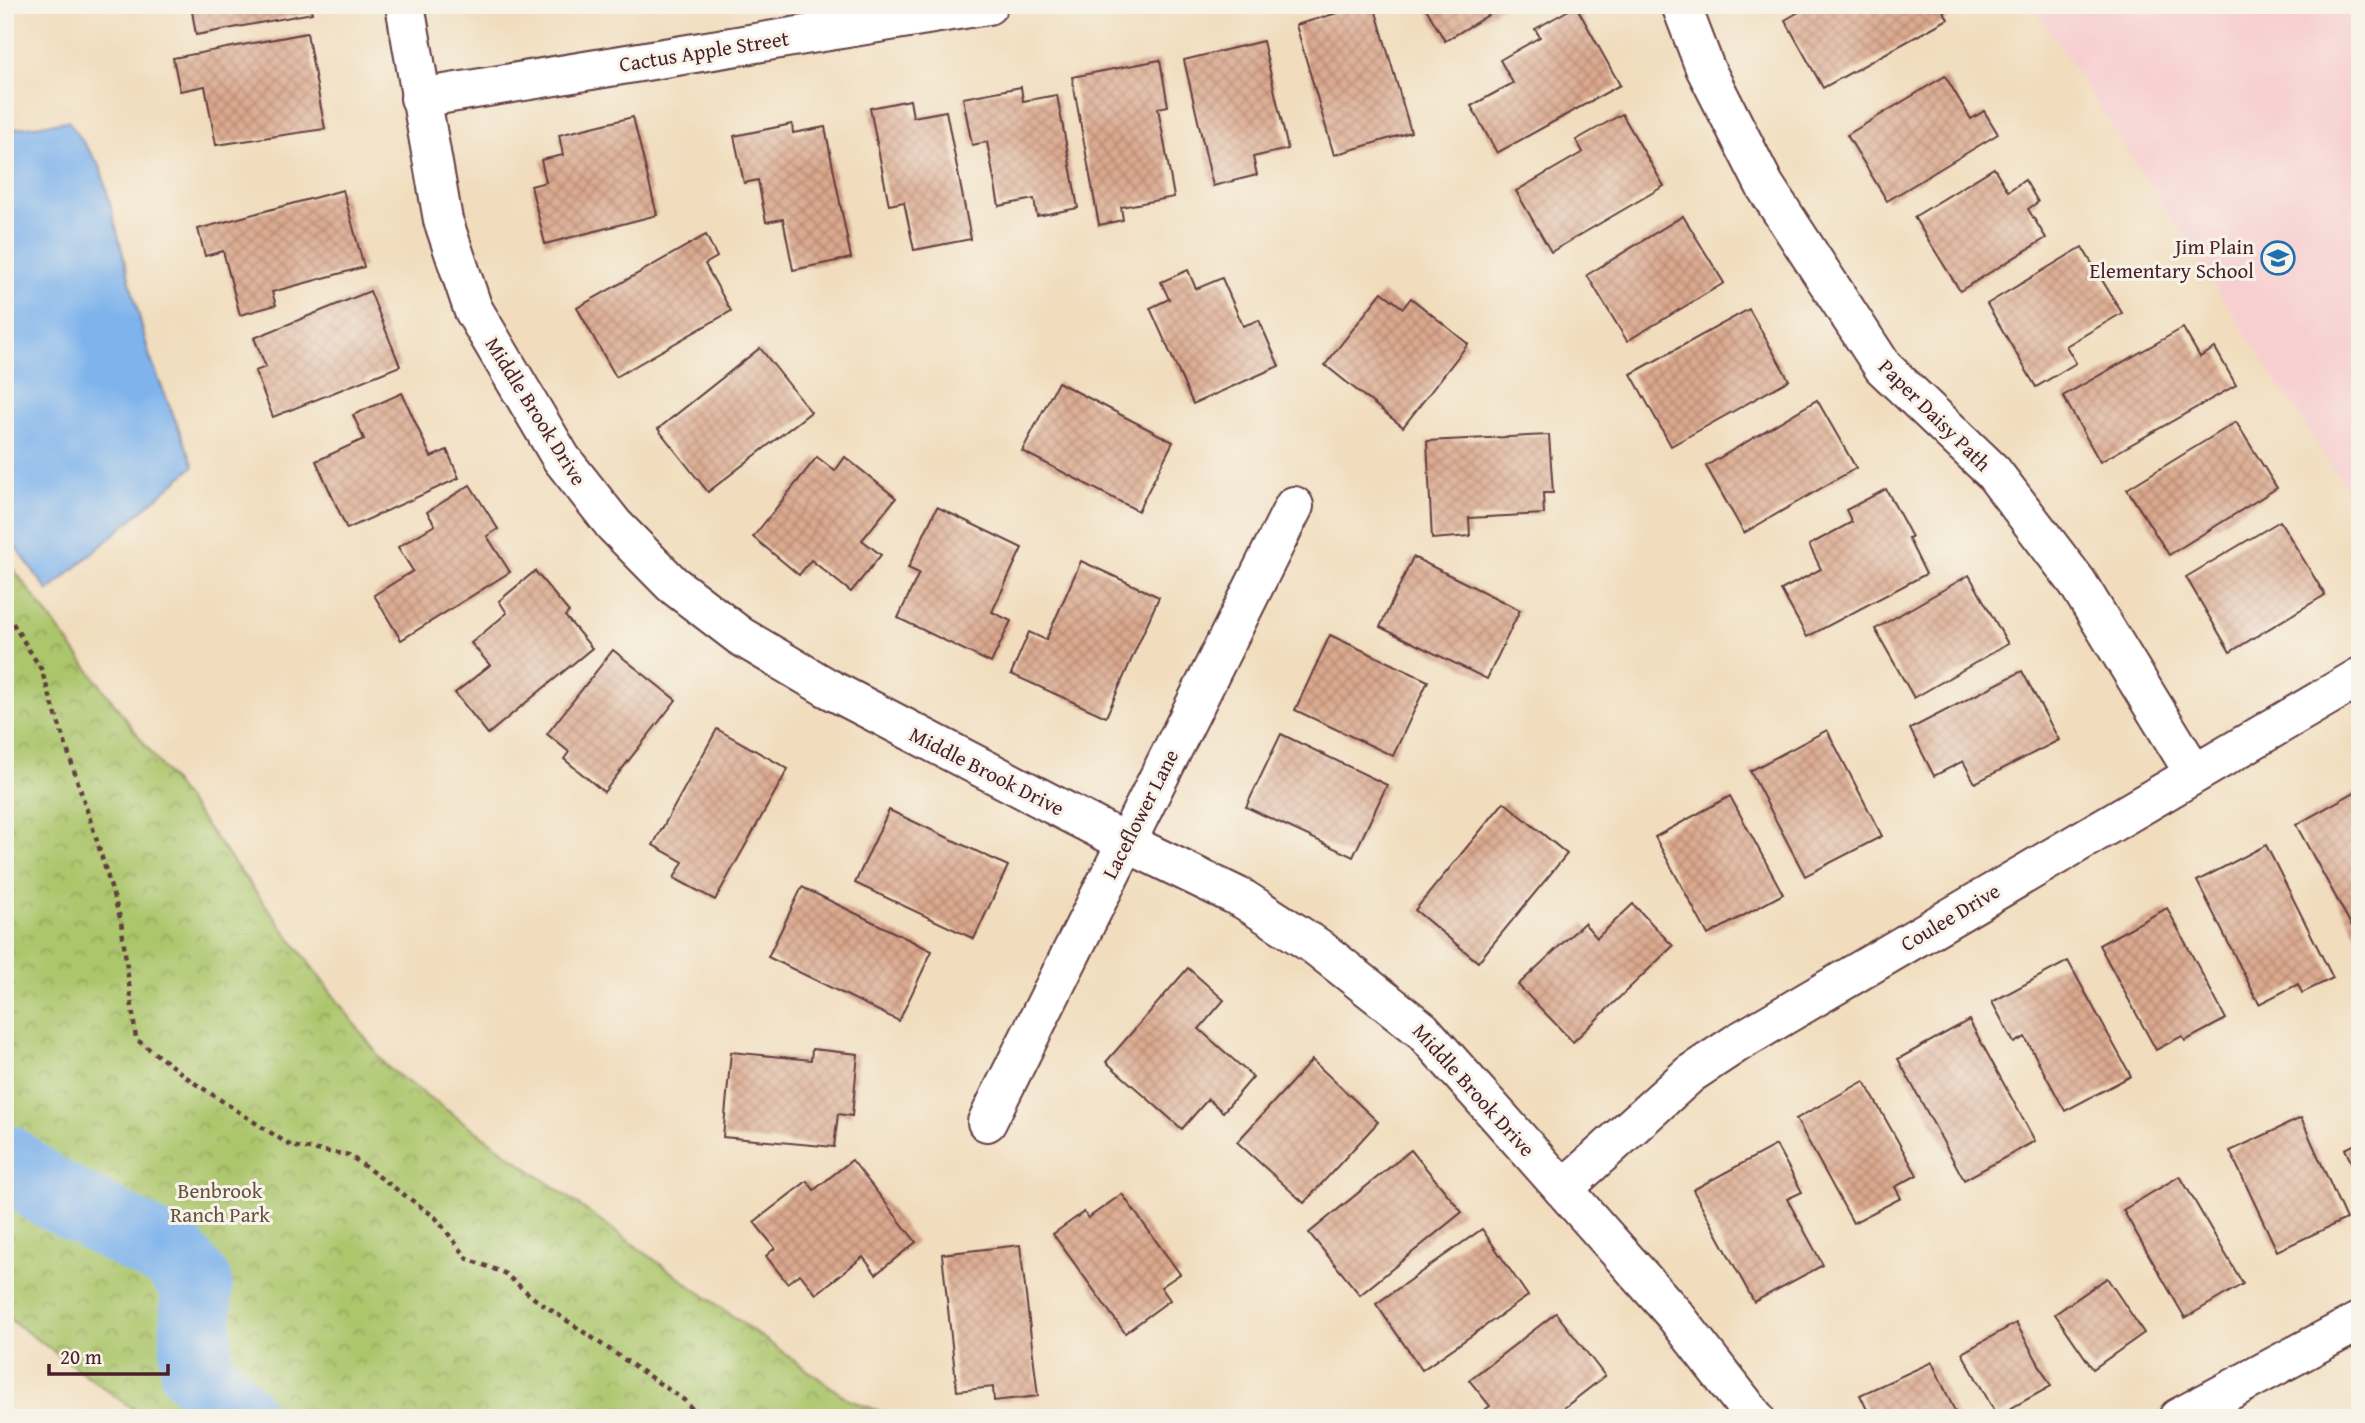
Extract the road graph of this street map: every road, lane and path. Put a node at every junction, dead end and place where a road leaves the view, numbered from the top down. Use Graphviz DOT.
graph roads {
  1 [pos="405,5"];
  2 [pos="988,5"];
  3 [pos="1681,5"];
  4 [pos="420,97"];
  5 [pos="1294,506"];
  6 [pos="5,617"];
  7 [pos="2360,677"];
  8 [pos="2194,773"];
  9 [pos="1125,842"];
  10 [pos="987,1122"];
  11 [pos="1563,1189"];
  12 [pos="2360,1321"];
  13 [pos="700,1418"];
  14 [pos="1755,1418"];
  15 [pos="2178,1418"];
  1 -- 4 [label="street, Middle Brook Drive"];
  2 -- 4 [label="street, Cactus Apple Street"];
  3 -- 8 [label="street, Paper Daisy Path"];
  4 -- 9 [label="street, Middle Brook Drive"];
  5 -- 9 [label="street, Laceflower Lane"];
  6 -- 13 [label="path"];
  7 -- 8 [label="street, Coulee Drive"];
  8 -- 11 [label="street, Coulee Drive"];
  9 -- 10 [label="street, Laceflower Lane"];
  9 -- 11 [label="street, Middle Brook Drive"];
  11 -- 14 [label="street, Middle Brook Drive"];
  12 -- 15 [label="street"];
}
